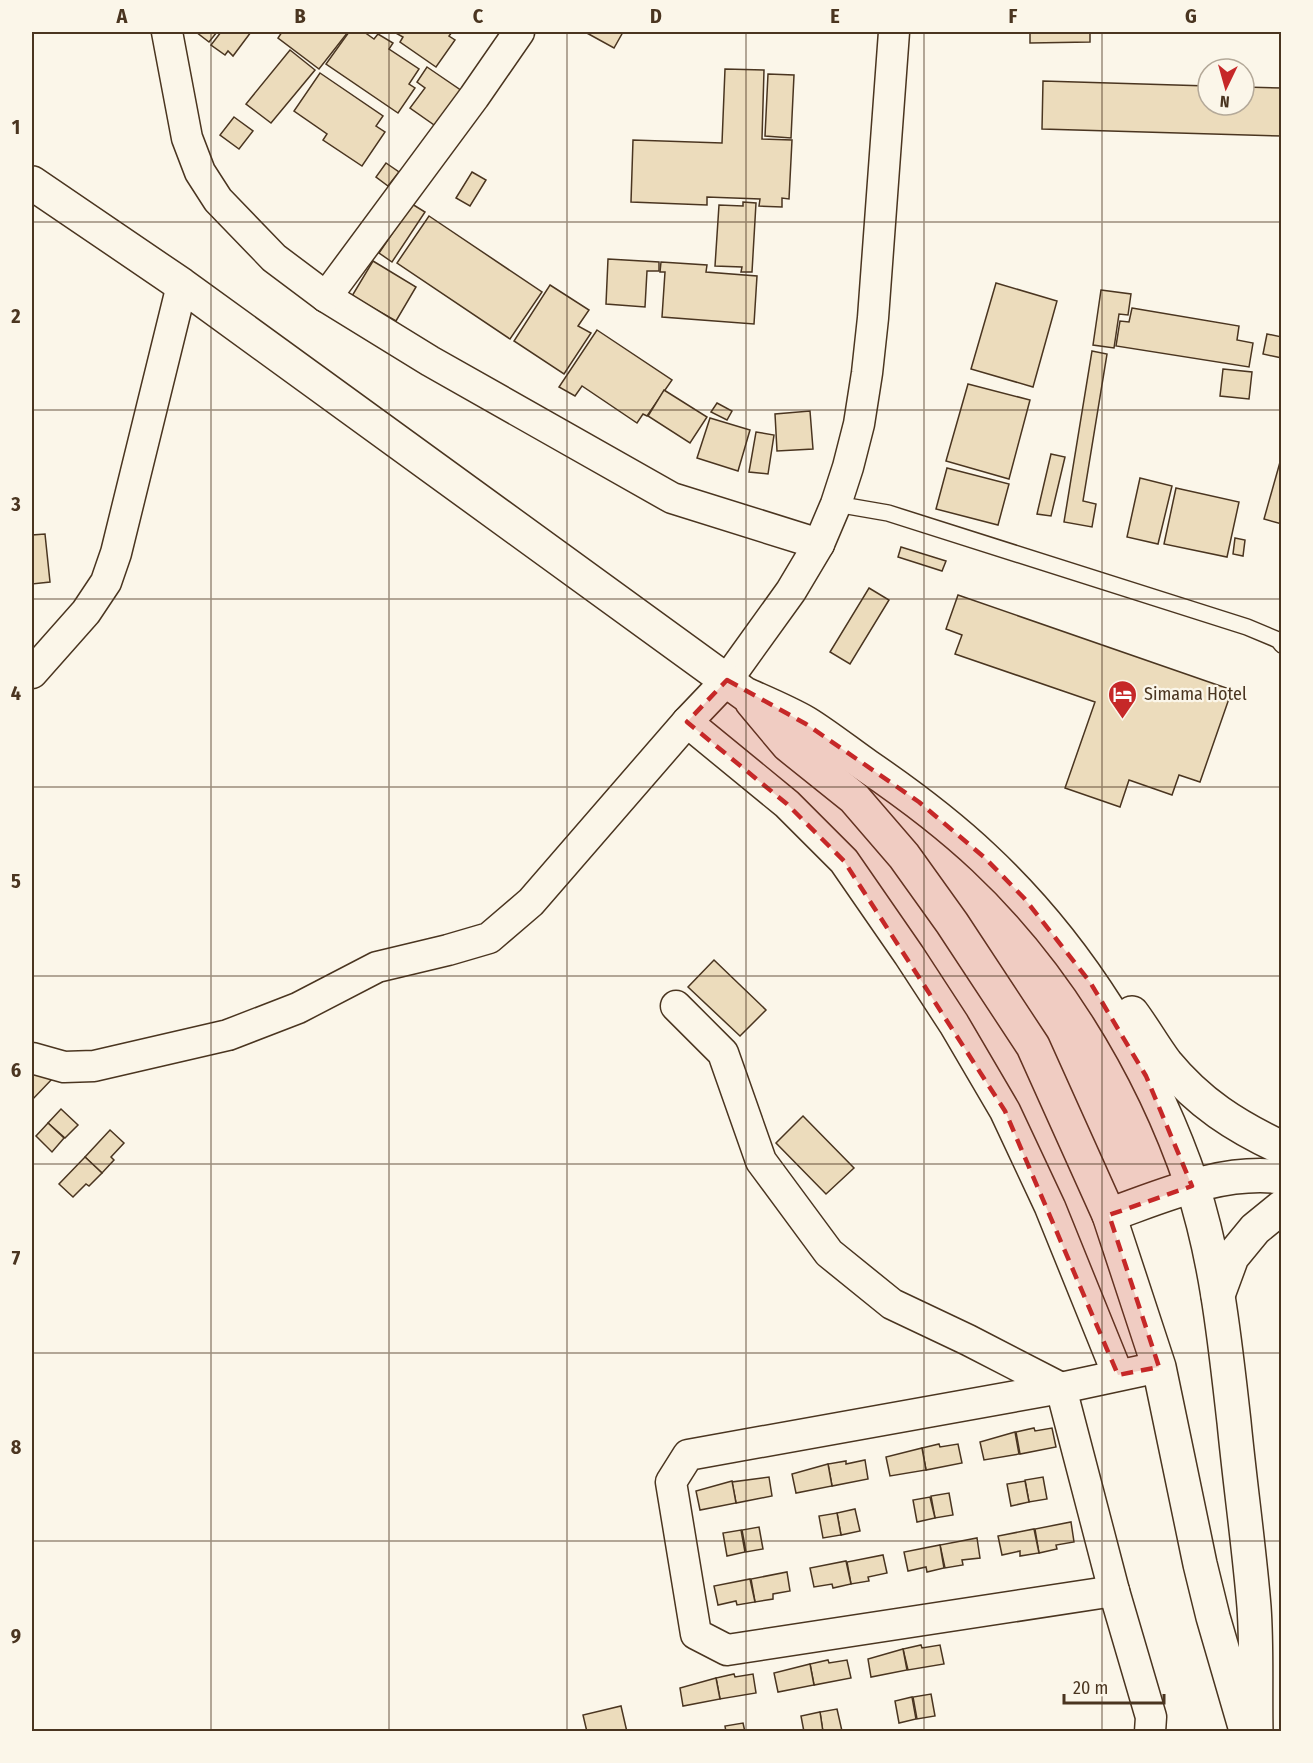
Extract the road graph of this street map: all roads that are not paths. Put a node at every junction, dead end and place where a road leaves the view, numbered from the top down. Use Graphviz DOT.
graph roads {
  1 [pos="167,32"];
  2 [pos="519,32"];
  3 [pos="894,32"];
  4 [pos="32,183"];
  5 [pos="182,285"];
  6 [pos="326,297"];
  7 [pos="836,504"];
  8 [pos="819,544"];
  9 [pos="1281,645"];
  10 [pos="32,673"];
  11 [pos="736,687"];
  12 [pos="687,722"];
  13 [pos="1024,898"];
  14 [pos="676,1006"];
  15 [pos="32,1058"];
  16 [pos="1281,1148"];
  17 [pos="1281,1177"];
  18 [pos="1192,1186"];
  19 [pos="1281,1207"];
  20 [pos="1109,1215"];
  21 [pos="1218,1295"];
  22 [pos="1160,1367"];
  23 [pos="1118,1375"];
  24 [pos="1061,1388"];
  25 [pos="1114,1591"];
  26 [pos="1150,1731"];
  27 [pos="1246,1731"];
  28 [pos="1256,1731"];
  1 -- 6 [label="street"];
  2 -- 6 [label="street"];
  3 -- 7 [label="street"];
  4 -- 5 [label="main road"];
  5 -- 10 [label="street"];
  5 -- 11 [label="main road"];
  6 -- 8 [label="street"];
  7 -- 8 [label="street"];
  7 -- 9 [label="lane"];
  8 -- 11 [label="street"];
  11 -- 12 [label="street"];
  11 -- 13 [label="main road"];
  11 -- 20 [label="main road"];
  12 -- 15 [label="street"];
  12 -- 23 [label="street"];
  13 -- 16 [label="main road"];
  13 -- 18 [label="main road"];
  14 -- 24 [label="street"];
  17 -- 18 [label="main road"];
  18 -- 20 [label="main road"];
  18 -- 21 [label="main road"];
  19 -- 21 [label="main road"];
  20 -- 22 [label="main road"];
  21 -- 28 [label="main road"];
  22 -- 23 [label="street"];
  22 -- 27 [label="main road"];
  23 -- 24 [label="street"];
  24 -- 25 [label="street"];
  24 -- 25 [label="street"];
  25 -- 26 [label="street"];
}
